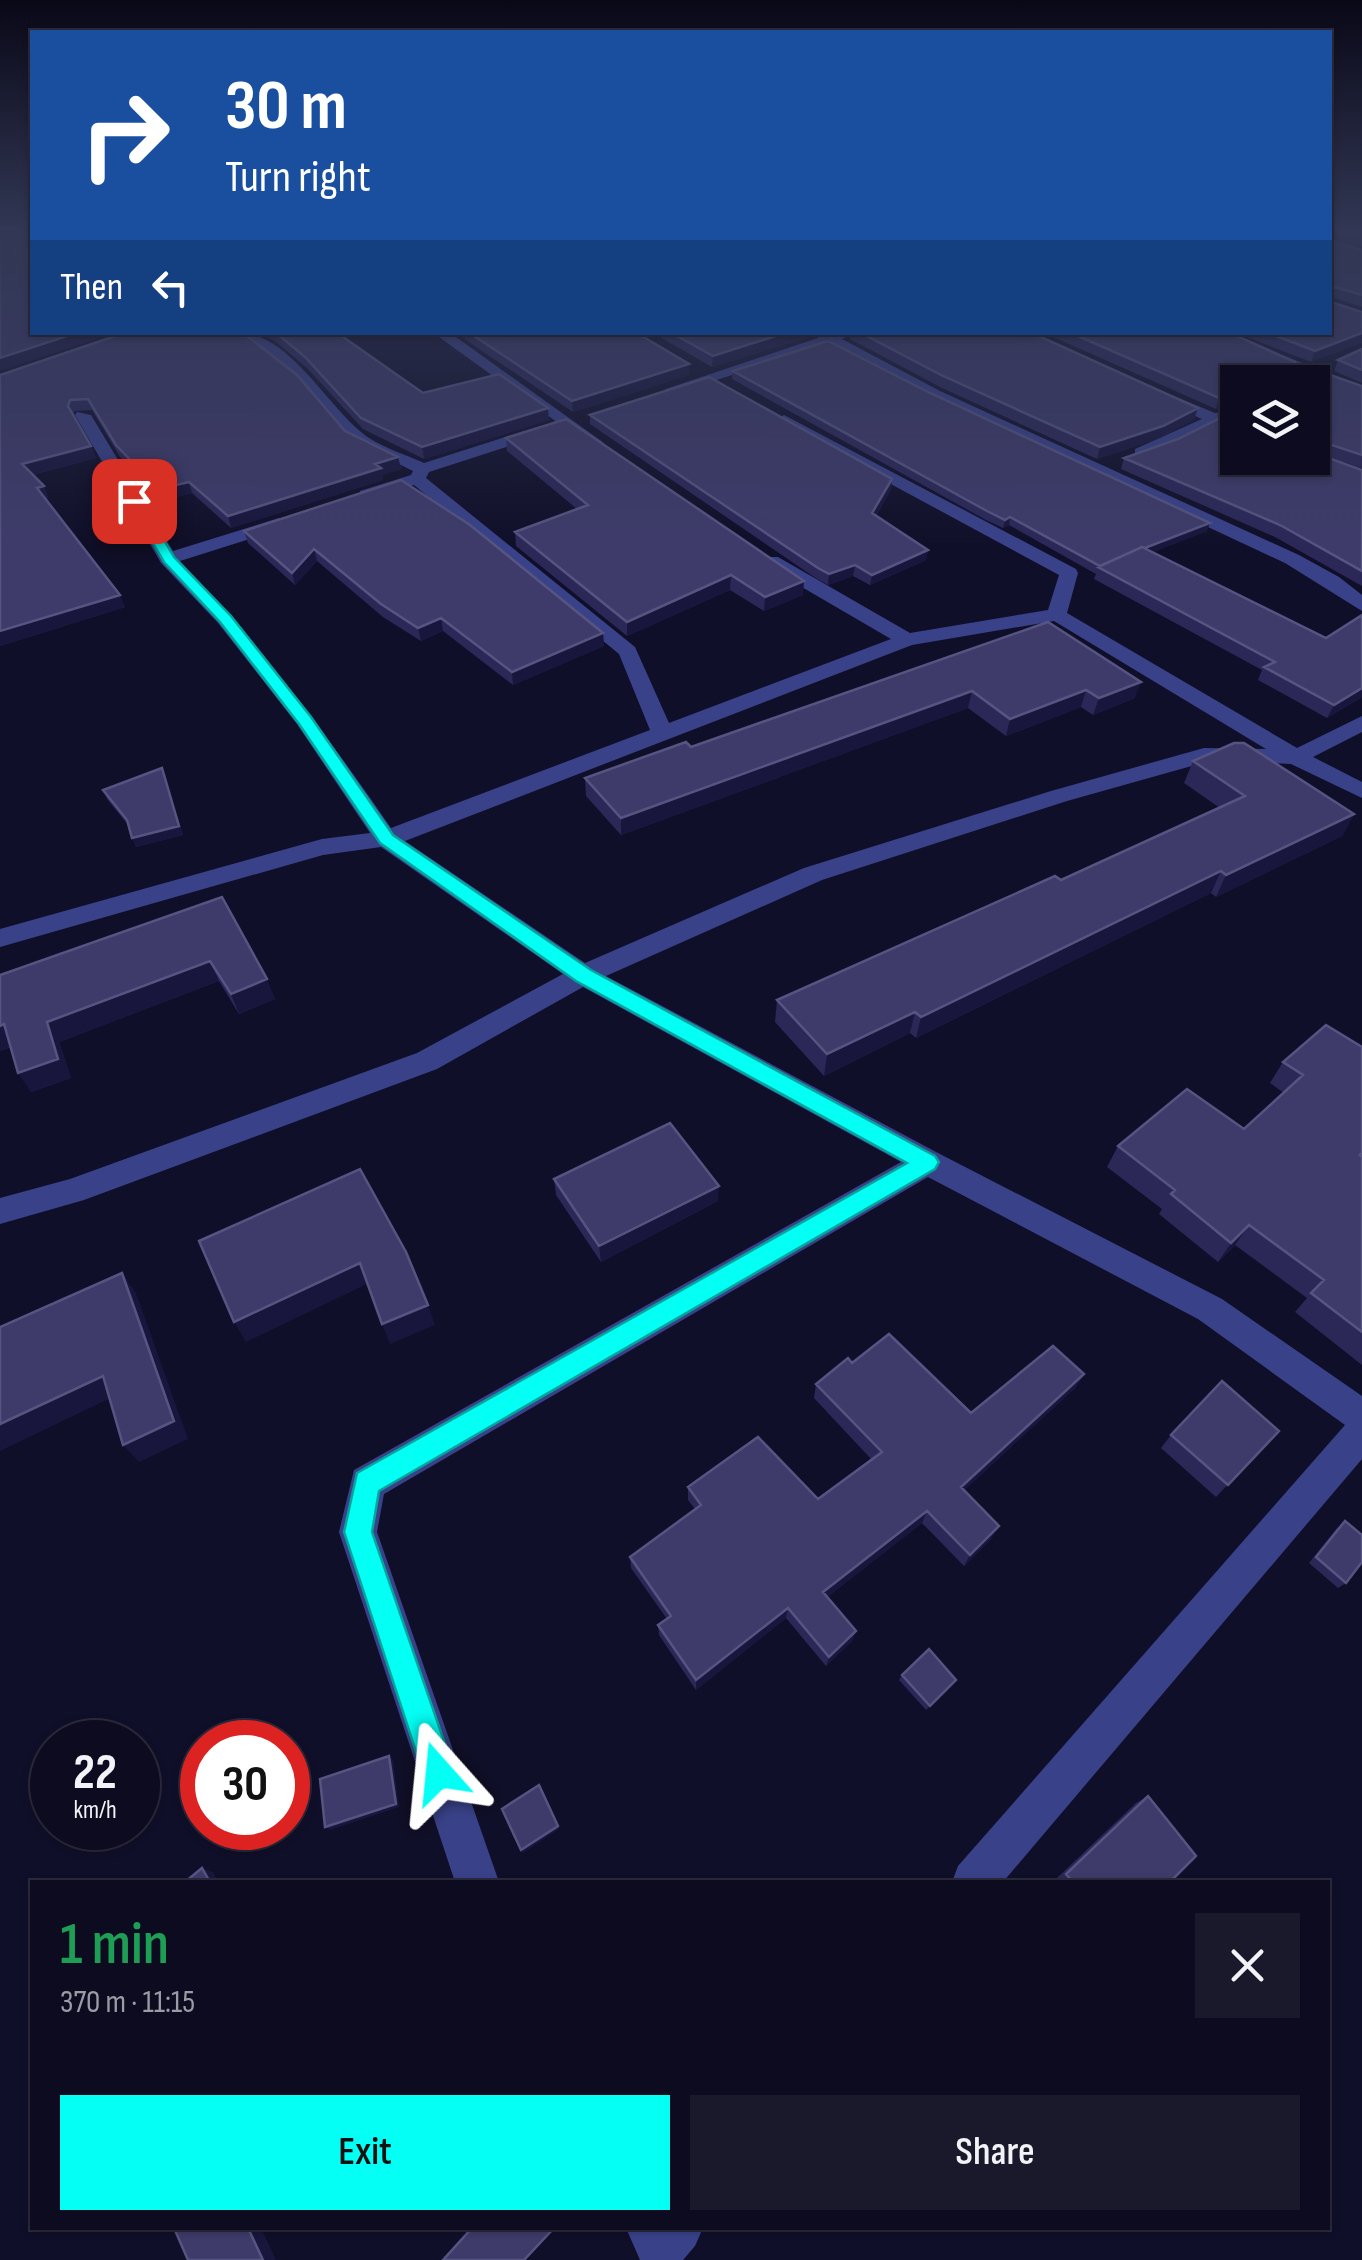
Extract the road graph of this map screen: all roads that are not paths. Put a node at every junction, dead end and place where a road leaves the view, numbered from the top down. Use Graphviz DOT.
graph roads {
  1 [pos="249,336"];
  2 [pos="446,336"];
  3 [pos="823,336"];
  4 [pos="825,336"];
  5 [pos="1219,336"];
  6 [pos="1292,365"];
  7 [pos="1330,379"];
  8 [pos="1146,389"];
  9 [pos="1362,391"];
  10 [pos="655,395"];
  11 [pos="770,412"];
  12 [pos="83,415"];
  13 [pos="1220,417"];
  14 [pos="575,419"];
  15 [pos="1215,420"];
  16 [pos="1220,422"];
  17 [pos="614,455"];
  18 [pos="1131,456"];
  19 [pos="420,474"];
  20 [pos="346,502"];
  21 [pos="310,513"];
  22 [pos="759,553"];
  23 [pos="168,559"];
  24 [pos="1362,605"];
  25 [pos="1057,615"];
  26 [pos="907,640"];
  27 [pos="1362,723"];
  28 [pos="662,734"];
  29 [pos="1296,757"];
  30 [pos="1362,791"];
  31 [pos="386,839"];
  32 [pos="0,938"];
  33 [pos="584,976"];
  34 [pos="927,1162"];
  35 [pos="0,1211"];
  36 [pos="1362,1417"];
  37 [pos="1362,1432"];
  38 [pos="476,1880"];
  39 [pos="976,1880"];
  40 [pos="653,2230"];
  41 [pos="675,2230"];
  1 -- 19 [label="street"];
  2 -- 14 [label="street"];
  3 -- 10 [label="street"];
  4 -- 24 [label="street"];
  5 -- 6 [label="street"];
  7 -- 9 [label="street"];
  8 -- 15 [label="street"];
  11 -- 25 [label="street"];
  12 -- 23 [label="street"];
  13 -- 15 [label="street"];
  14 -- 17 [label="street"];
  14 -- 19 [label="street"];
  15 -- 16 [label="street"];
  15 -- 18 [label="street"];
  19 -- 20 [label="street"];
  19 -- 28 [label="street"];
  21 -- 23 [label="street"];
  22 -- 26 [label="street"];
  23 -- 31 [label="street"];
  25 -- 26 [label="street"];
  25 -- 29 [label="street"];
  26 -- 28 [label="street"];
  27 -- 29 [label="street"];
  28 -- 31 [label="street"];
  29 -- 30 [label="street"];
  29 -- 33 [label="street"];
  31 -- 32 [label="street"];
  31 -- 33 [label="street"];
  33 -- 34 [label="street"];
  33 -- 35 [label="street"];
  34 -- 36 [label="street"];
  34 -- 38 [label="street"];
  37 -- 39 [label="street"];
  40 -- 41 [label="street"];
}
